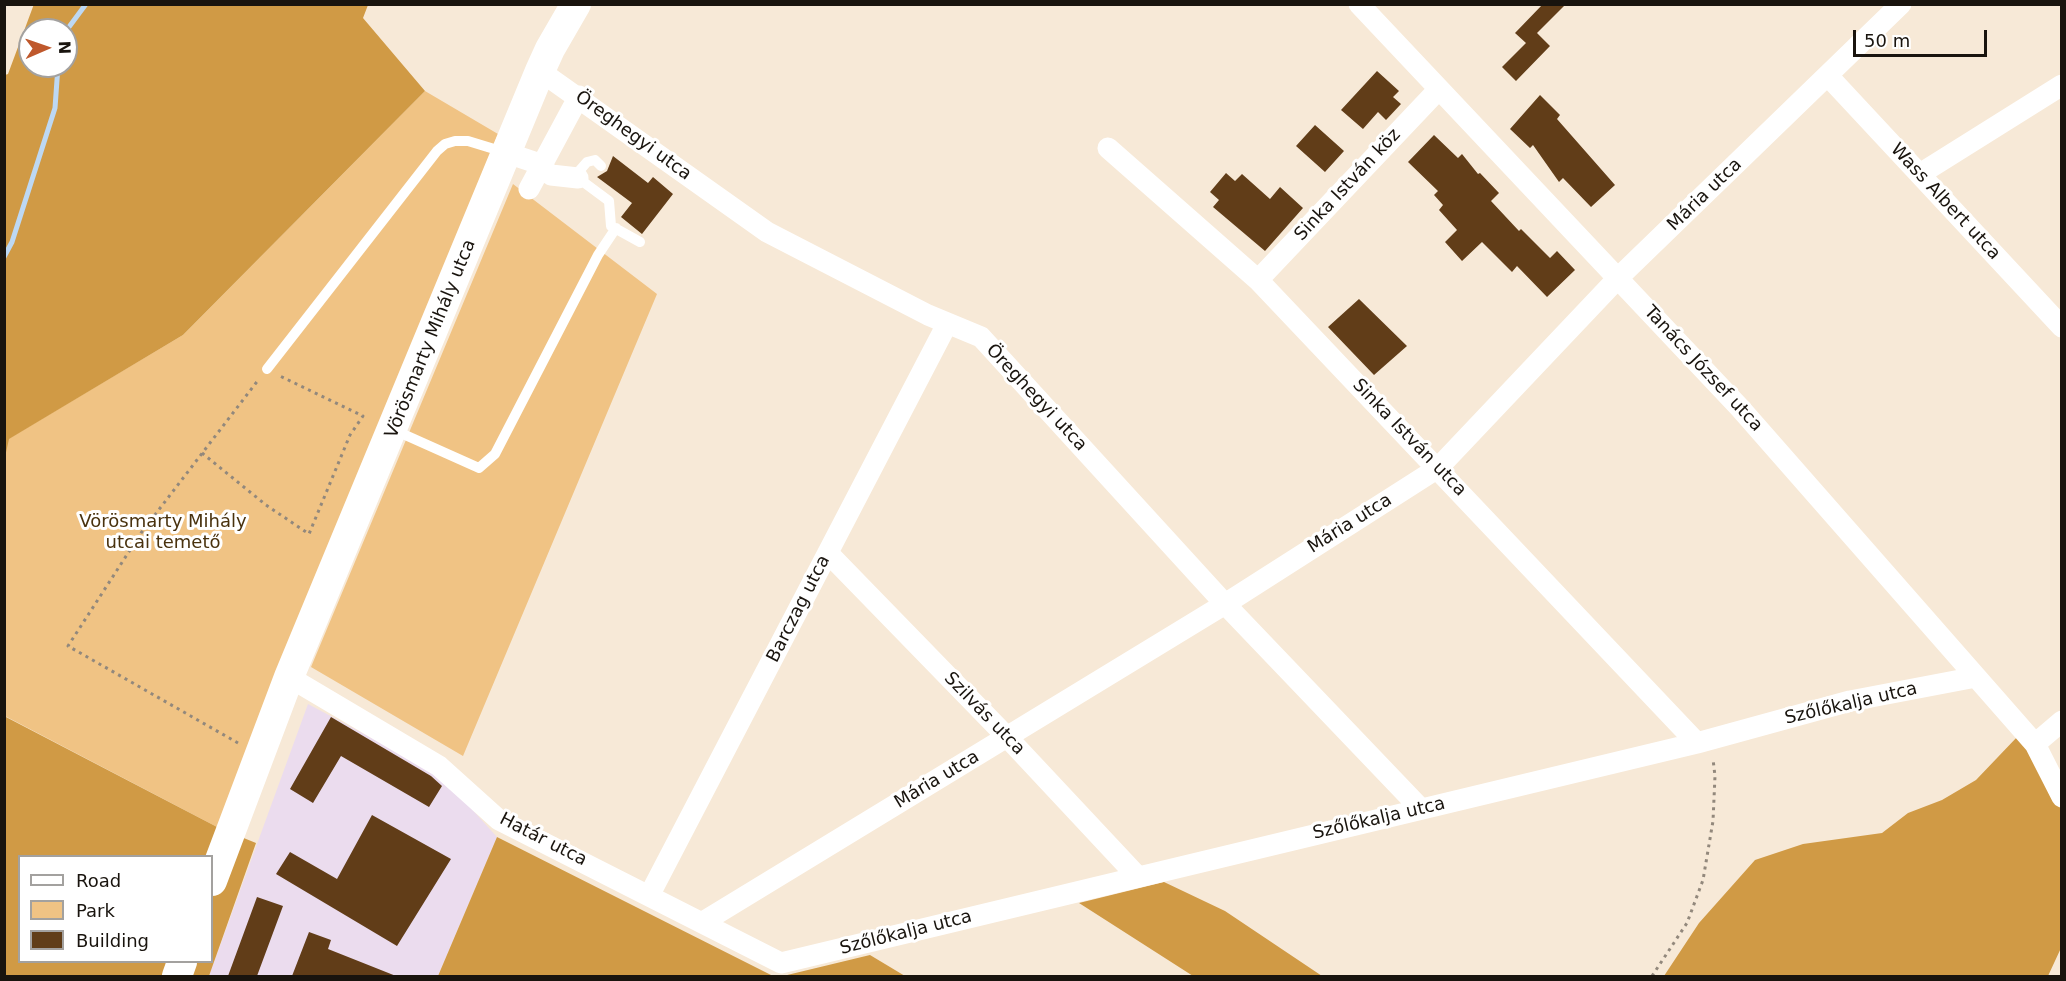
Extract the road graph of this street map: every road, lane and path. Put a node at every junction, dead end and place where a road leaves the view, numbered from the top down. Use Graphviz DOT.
graph roads {
  1 [pos="576,4"];
  2 [pos="1359,4"];
  3 [pos="1901,4"];
  4 [pos="540,71"];
  5 [pos="1829,77"];
  6 [pos="2061,85"];
  7 [pos="1438,90"];
  8 [pos="579,96"];
  9 [pos="1108,148"];
  10 [pos="507,153"];
  11 [pos="601,166"];
  12 [pos="542,168"];
  13 [pos="1920,174"];
  14 [pos="578,178"];
  15 [pos="529,189"];
  16 [pos="616,228"];
  17 [pos="640,242"];
  18 [pos="1618,278"];
  19 [pos="1258,280"];
  20 [pos="947,324"];
  21 [pos="2061,327"];
  22 [pos="267,369"];
  23 [pos="259,379"];
  24 [pos="394,430"];
  25 [pos="202,453"];
  26 [pos="1438,468"];
  27 [pos="828,553"];
  28 [pos="1225,604"];
  29 [pos="289,677"];
  30 [pos="1976,677"];
  31 [pos="2061,721"];
  32 [pos="1007,737"];
  33 [pos="1703,741"];
  34 [pos="2035,744"];
  35 [pos="259,753"];
  36 [pos="2061,797"];
  37 [pos="1421,809"];
  38 [pos="1138,877"];
  39 [pos="213,878"];
  40 [pos="650,894"];
  41 [pos="703,922"];
  42 [pos="781,963"];
  43 [pos="1652,976"];
  1 -- 4 [label="main road, Vörösmarty Mihály utca"];
  2 -- 7 [label="street, Tanács József utca"];
  3 -- 5 [label="street, Mária utca"];
  4 -- 8 [label="street, Öreghegyi utca"];
  4 -- 10 [label="main road, Vörösmarty Mihály utca"];
  5 -- 13 [label="street, Wass Albert utca"];
  5 -- 18 [label="street, Mária utca"];
  6 -- 13 [label="street"];
  7 -- 18 [label="street, Tanács József utca"];
  7 -- 19 [label="street, Sinka István köz"];
  8 -- 12 [label="street"];
  8 -- 20 [label="street, Öreghegyi utca"];
  9 -- 19 [label="street, Sinka István utca"];
  10 -- 12 [label="street"];
  10 -- 22 [label="lane"];
  10 -- 24 [label="main road, Vörösmarty Mihály utca"];
  11 -- 14 [label="lane"];
  12 -- 14 [label="street"];
  12 -- 15 [label="street"];
  13 -- 21 [label="street, Wass Albert utca"];
  14 -- 16 [label="lane"];
  16 -- 17 [label="lane"];
  16 -- 24 [label="lane"];
  18 -- 26 [label="street, Mária utca"];
  18 -- 30 [label="street, Tanács József utca"];
  19 -- 26 [label="street, Sinka István utca"];
  20 -- 27 [label="street, Barczag utca"];
  20 -- 28 [label="street, Öreghegyi utca"];
  22 -- 25 [label="path"];
  23 -- 25 [label="path"];
  24 -- 29 [label="main road, Vörösmarty Mihály utca"];
  25 -- 35 [label="path"];
  26 -- 28 [label="street, Mária utca"];
  26 -- 33 [label="street, Sinka István utca"];
  27 -- 32 [label="street, Szilvás utca"];
  27 -- 40 [label="street, Barczag utca"];
  28 -- 32 [label="street, Mária utca"];
  28 -- 37 [label="street, Öreghegyi utca"];
  29 -- 35 [label="main road, Vörösmarty Mihály utca"];
  29 -- 40 [label="street, Határ utca"];
  30 -- 33 [label="street, Szőlőkalja utca"];
  30 -- 34 [label="street, Tanács József utca"];
  31 -- 34 [label="street"];
  32 -- 38 [label="street, Szilvás utca"];
  32 -- 41 [label="street, Mária utca"];
  33 -- 37 [label="street, Szőlőkalja utca"];
  33 -- 43 [label="path"];
  34 -- 36 [label="street, Tanács József utca"];
  35 -- 39 [label="main road, Vörösmarty Mihály utca"];
  37 -- 38 [label="street, Szőlőkalja utca"];
  38 -- 42 [label="street, Szőlőkalja utca"];
  40 -- 41 [label="street, Határ utca"];
  41 -- 42 [label="street, Határ utca"];
}
